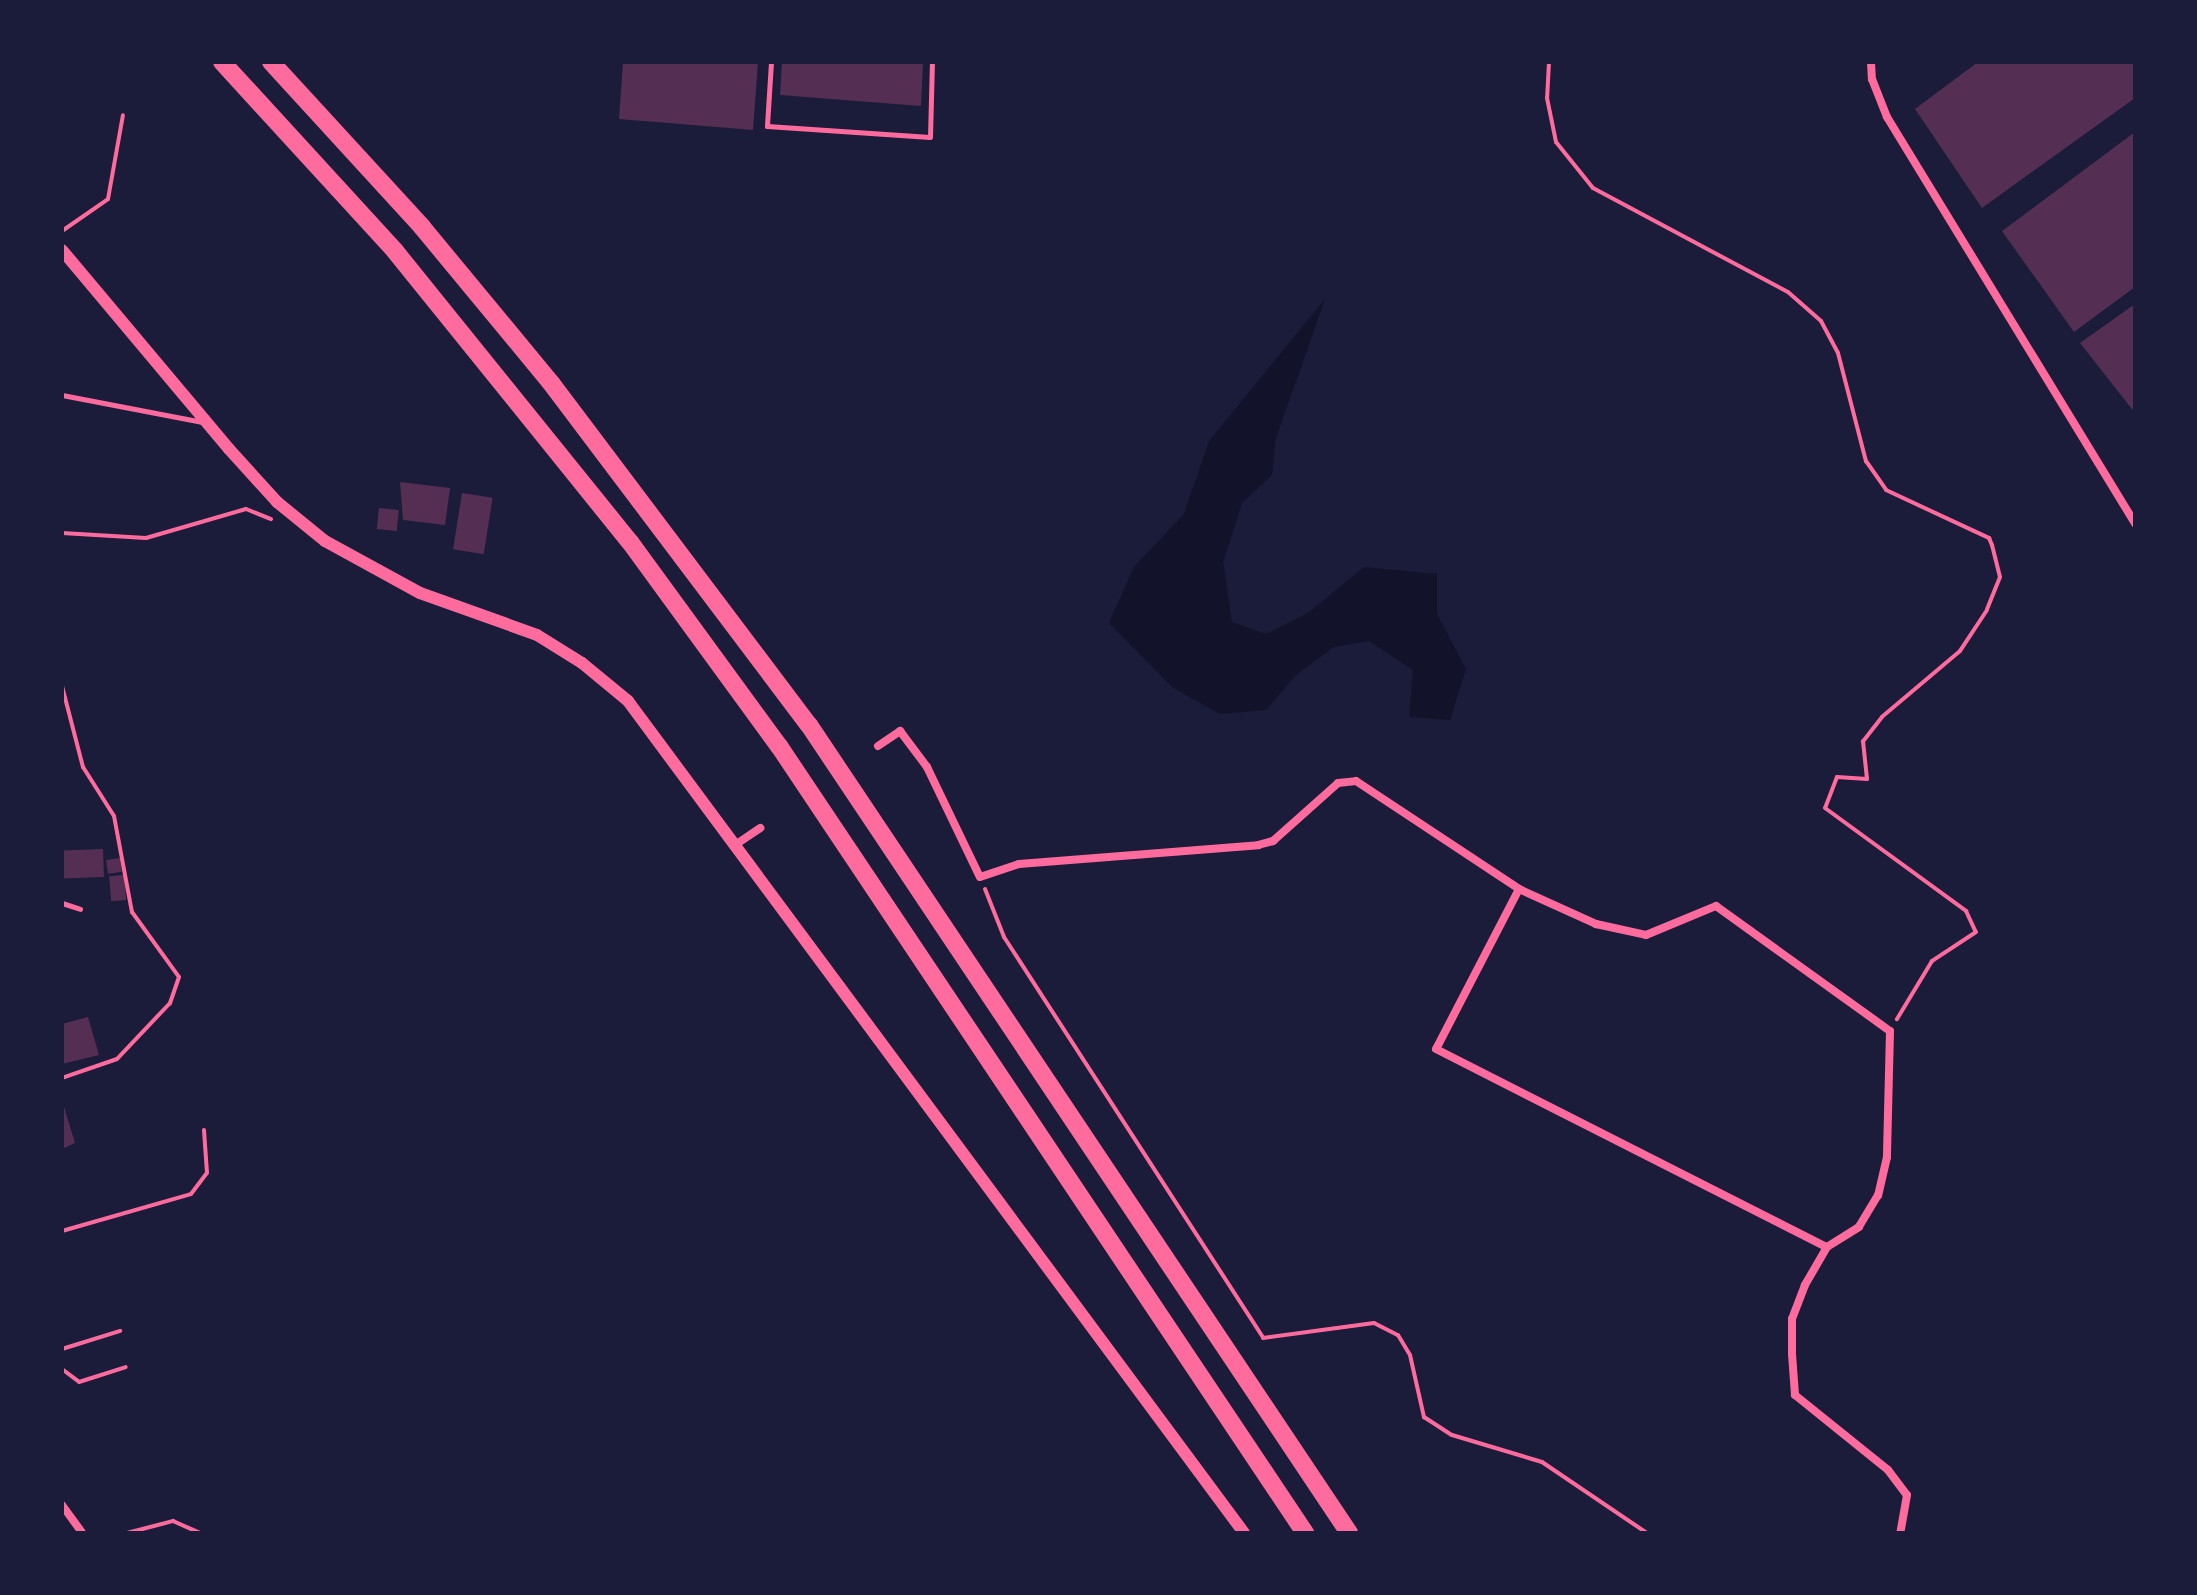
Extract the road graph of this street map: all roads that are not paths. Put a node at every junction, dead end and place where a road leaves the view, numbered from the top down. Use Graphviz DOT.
graph roads {
  1 [pos="222,62"];
  2 [pos="271,62"];
  3 [pos="771,62"];
  4 [pos="932,62"];
  5 [pos="1871,62"];
  6 [pos="62,250"];
  7 [pos="62,395"];
  8 [pos="207,423"];
  9 [pos="2135,524"];
  10 [pos="878,746"];
  11 [pos="760,828"];
  12 [pos="738,843"];
  13 [pos="1519,889"];
  14 [pos="62,903"];
  15 [pos="80,909"];
  16 [pos="1827,1247"];
  17 [pos="62,1505"];
  18 [pos="82,1533"];
  19 [pos="1244,1533"];
  20 [pos="1305,1533"];
  21 [pos="1349,1533"];
  22 [pos="1900,1533"];
  1 -- 20 [label="highway"];
  2 -- 21 [label="highway"];
  3 -- 4 [label="lane"];
  5 -- 9 [label="street"];
  6 -- 8 [label="street"];
  7 -- 8 [label="lane"];
  8 -- 12 [label="street"];
  10 -- 13 [label="street"];
  11 -- 12 [label="street"];
  12 -- 19 [label="street"];
  13 -- 16 [label="street"];
  13 -- 16 [label="street"];
  14 -- 15 [label="lane"];
  16 -- 22 [label="street"];
  17 -- 18 [label="street"];
}
